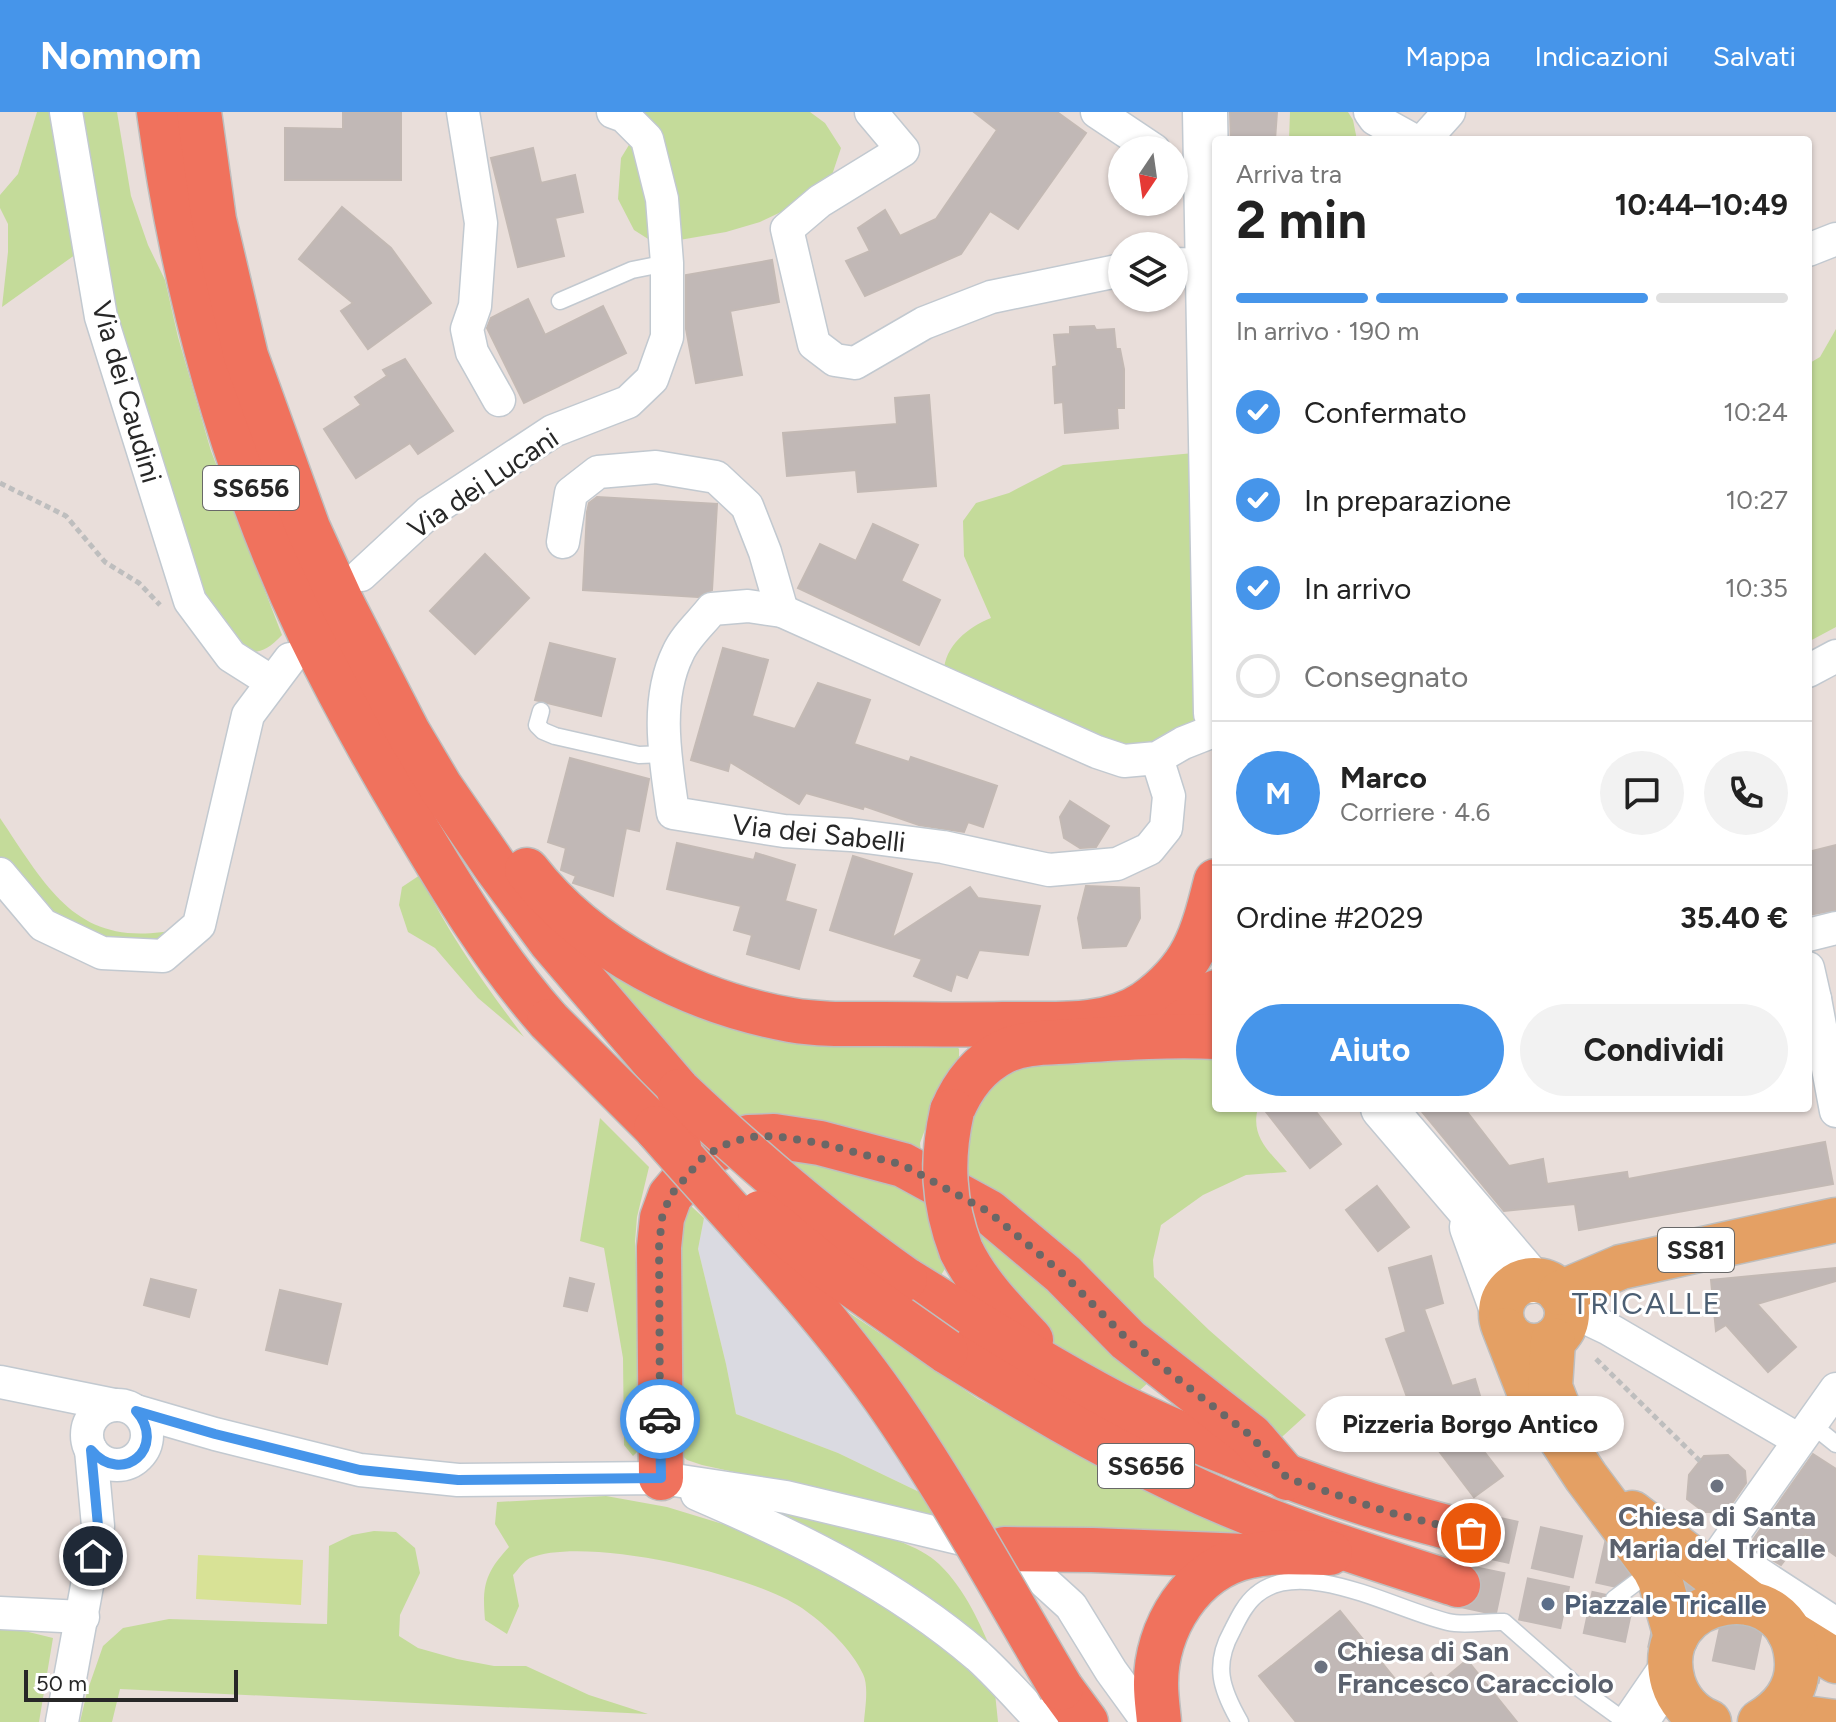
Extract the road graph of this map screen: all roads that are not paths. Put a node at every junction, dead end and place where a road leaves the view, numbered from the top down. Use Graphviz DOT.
graph roads {
  1 [pos="66,112"];
  2 [pos="159,112"];
  3 [pos="199,112"];
  4 [pos="463,112"];
  5 [pos="613,112"];
  6 [pos="871,112"];
  7 [pos="1097,112"];
  8 [pos="1205,112"];
  9 [pos="1370,112"];
  10 [pos="1449,112"];
  11 [pos="1133,136"];
  12 [pos="1406,136"];
  13 [pos="1428,136"];
  14 [pos="1190,165"];
  15 [pos="1836,239"];
  16 [pos="1201,248"];
  17 [pos="1812,248"];
  18 [pos="667,263"];
  19 [pos="1108,273"];
  20 [pos="560,301"];
  21 [pos="499,400"];
  22 [pos="563,542"];
  23 [pos="361,575"];
  24 [pos="1212,589"];
  25 [pos="782,611"];
  26 [pos="1836,656"];
  27 [pos="1812,669"];
  28 [pos="541,711"];
  29 [pos="1212,732"];
  30 [pos="665,754"];
  31 [pos="1157,758"];
  32 [pos="440,786"];
  33 [pos="0,874"];
  34 [pos="1212,896"];
  35 [pos="1836,928"];
  36 [pos="1812,934"];
  37 [pos="1212,996"];
  38 [pos="1812,998"];
  39 [pos="1165,1035"];
  40 [pos="1212,1037"];
  41 [pos="1836,1111"];
  42 [pos="1386,1112"];
  43 [pos="656,1128"];
  44 [pos="1836,1220"];
  45 [pos="1540,1313"];
  46 [pos="1062,1375"];
  47 [pos="12,1386"];
  48 [pos="1836,1389"];
  49 [pos="125,1408"];
  50 [pos="215,1434"];
  51 [pos="1816,1436"];
  52 [pos="89,1444"];
  53 [pos="137,1458"];
  54 [pos="1586,1477"];
  55 [pos="661,1478"];
  56 [pos="1287,1478"];
  57 [pos="98,1526"];
  58 [pos="1471,1533"];
  59 [pos="1004,1549"];
  60 [pos="1360,1554"];
  61 [pos="1247,1556"];
  62 [pos="1709,1560"];
  63 [pos="1654,1568"];
  64 [pos="1458,1585"];
  65 [pos="1614,1599"];
  66 [pos="1750,1603"];
  67 [pos="0,1613"];
  68 [pos="83,1617"];
  69 [pos="1836,1624"];
  70 [pos="1789,1632"];
  71 [pos="1673,1654"];
  72 [pos="1836,1661"];
  73 [pos="1051,1705"];
  74 [pos="1804,1715"];
  75 [pos="62,1722"];
  76 [pos="1086,1722"];
  77 [pos="1148,1722"];
  78 [pos="1159,1722"];
  79 [pos="1240,1722"];
  80 [pos="1626,1722"];
  81 [pos="1635,1722"];
  82 [pos="1709,1722"];
  1 -- 33 [label="street, Via dei Caudini"];
  2 -- 43 [label="highway, SS656, bridge"];
  3 -- 32 [label="highway, SS656"];
  4 -- 21 [label="street"];
  5 -- 18 [label="street, Via dei Lucani"];
  6 -- 19 [label="street"];
  7 -- 11 [label="street"];
  8 -- 14 [label="main road"];
  9 -- 12 [label="street"];
  10 -- 13 [label="street"];
  14 -- 16 [label="main road"];
  15 -- 17 [label="street"];
  16 -- 24 [label="main road"];
  18 -- 20 [label="lane"];
  18 -- 23 [label="street, Via dei Lucani"];
  22 -- 25 [label="street"];
  25 -- 30 [label="street, Via dei Sabelli"];
  25 -- 31 [label="street, Via dei Sabelli"];
  26 -- 27 [label="street"];
  28 -- 30 [label="lane"];
  29 -- 31 [label="street, Via dei Sabelli"];
  30 -- 31 [label="street, Via dei Sabelli"];
  32 -- 34 [label="highway"];
  32 -- 46 [label="highway, SS656, bridge"];
  35 -- 36 [label="street"];
  37 -- 39 [label="highway"];
  38 -- 41 [label="street"];
  39 -- 40 [label="highway"];
  39 -- 46 [label="highway, bridge"];
  42 -- 45 [label="main road"];
  43 -- 60 [label="highway, SS656, bridge"];
  43 -- 73 [label="highway, bridge"];
  44 -- 45 [label="main road, SS81"];
  45 -- 51 [label="street"];
  45 -- 54 [label="main road"];
  46 -- 56 [label="highway, SS656"];
  47 -- 49 [label="street"];
  47 -- 52 [label="street"];
  48 -- 51 [label="street"];
  49 -- 50 [label="street"];
  49 -- 52 [label="street"];
  49 -- 53 [label="street"];
  50 -- 53 [label="street"];
  50 -- 55 [label="street"];
  51 -- 62 [label="street"];
  52 -- 53 [label="street"];
  52 -- 57 [label="street"];
  53 -- 57 [label="street"];
  54 -- 62 [label="main road"];
  54 -- 63 [label="main road"];
  55 -- 56 [label="highway"];
  55 -- 59 [label="street"];
  55 -- 73 [label="street"];
  56 -- 58 [label="highway, SS656"];
  57 -- 68 [label="street"];
  59 -- 61 [label="highway"];
  59 -- 77 [label="street"];
  60 -- 61 [label="highway"];
  60 -- 64 [label="highway, SS656"];
  61 -- 78 [label="highway"];
  62 -- 66 [label="main road"];
  62 -- 69 [label="street"];
  63 -- 65 [label="lane"];
  63 -- 71 [label="main road"];
  66 -- 70 [label="main road"];
  66 -- 71 [label="main road"];
  67 -- 68 [label="street"];
  68 -- 75 [label="street"];
  70 -- 72 [label="main road"];
  70 -- 74 [label="main road"];
  71 -- 81 [label="main road"];
  71 -- 82 [label="main road"];
  73 -- 76 [label="highway"];
  79 -- 80 [label="lane"];
}
